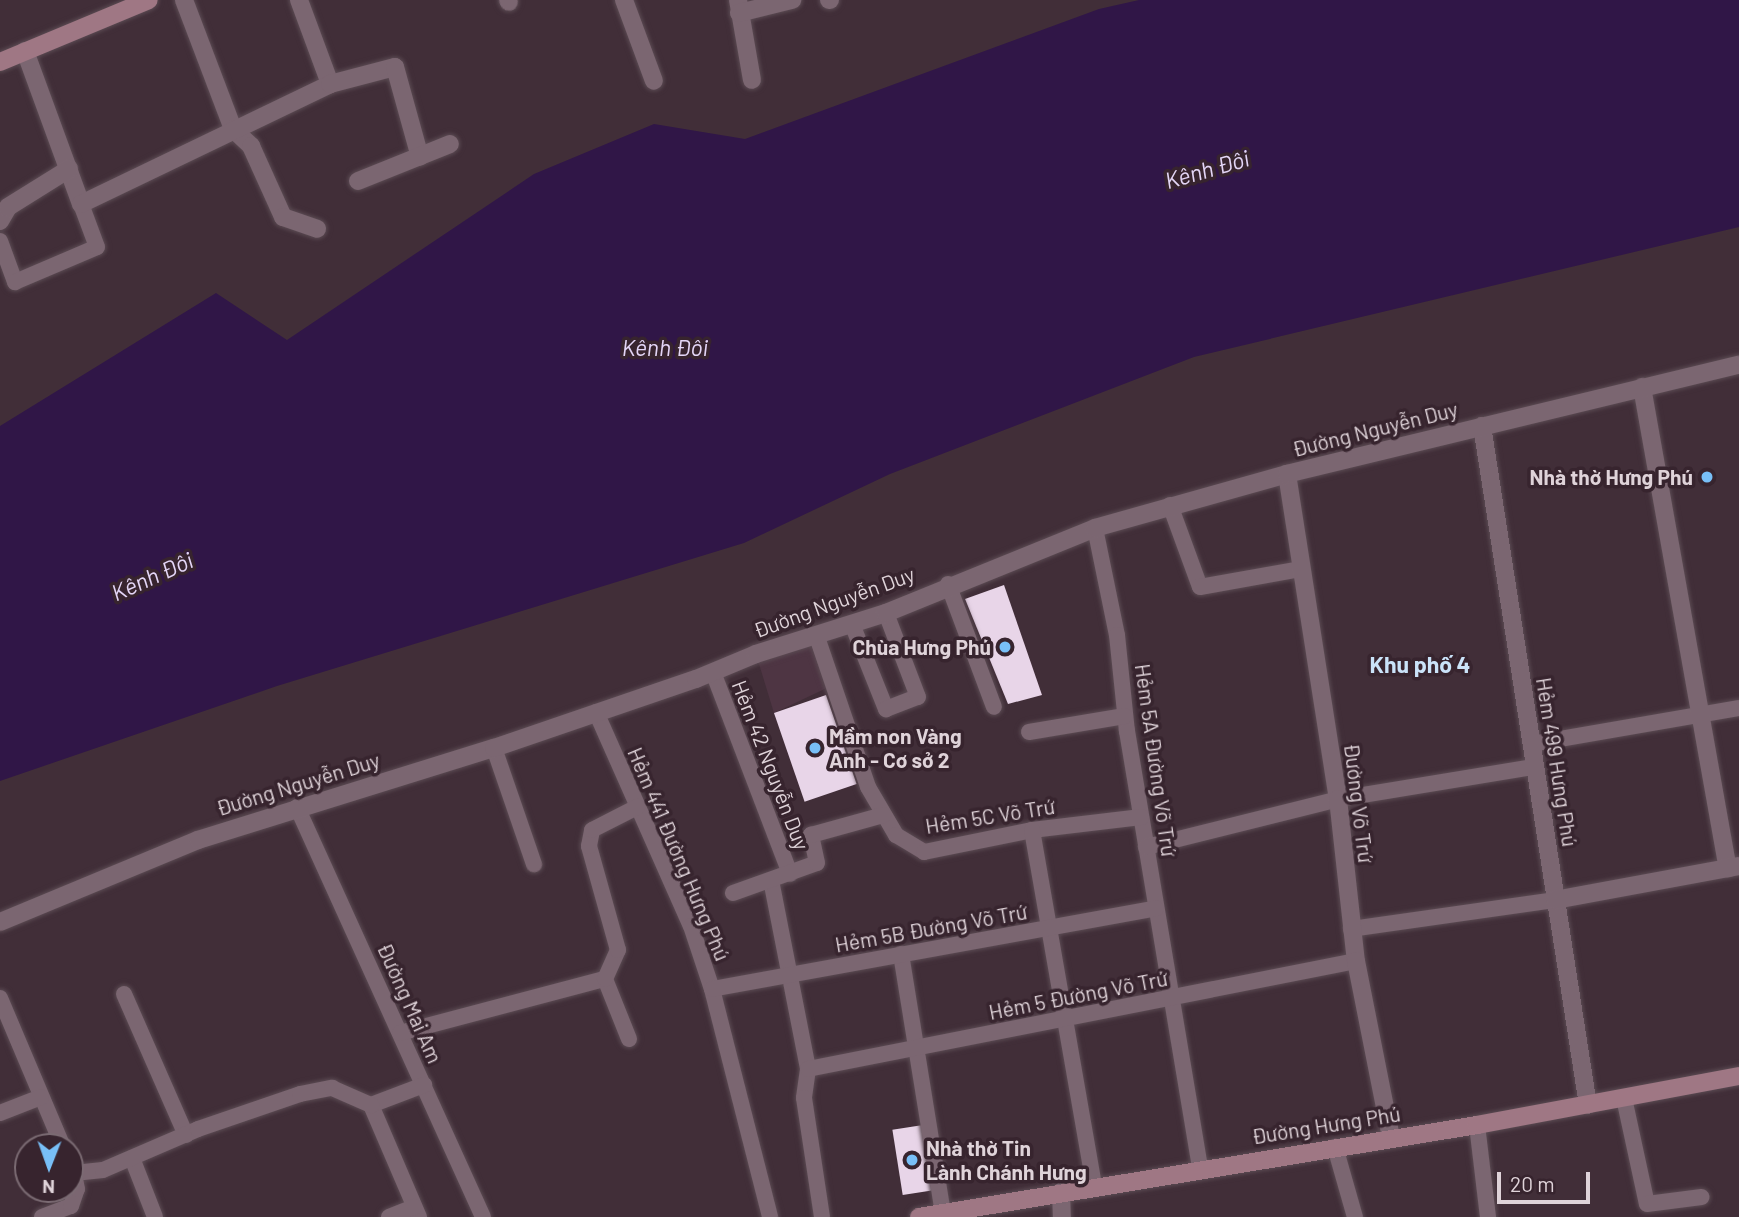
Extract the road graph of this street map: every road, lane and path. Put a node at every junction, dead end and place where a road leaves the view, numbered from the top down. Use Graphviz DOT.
graph roads {
  1 [pos="149,0"];
  2 [pos="184,0"];
  3 [pos="299,0"];
  4 [pos="624,0"];
  5 [pos="792,0"];
  6 [pos="738,7"];
  7 [pos="25,51"];
  8 [pos="0,62"];
  9 [pos="752,80"];
  10 [pos="654,81"];
  11 [pos="330,84"];
  12 [pos="233,129"];
  13 [pos="450,144"];
  14 [pos="420,158"];
  15 [pos="69,169"];
  16 [pos="358,181"];
  17 [pos="81,204"];
  18 [pos="0,221"];
  19 [pos="317,229"];
  20 [pos="0,241"];
  21 [pos="1739,365"];
  22 [pos="1642,387"];
  23 [pos="1482,426"];
  24 [pos="1287,474"];
  25 [pos="1170,505"];
  26 [pos="1095,528"];
  27 [pos="1301,569"];
  28 [pos="948,584"];
  29 [pos="886,613"];
  30 [pos="852,624"];
  31 [pos="817,636"];
  32 [pos="713,672"];
  33 [pos="994,707"];
  34 [pos="1739,708"];
  35 [pos="596,712"];
  36 [pos="1702,715"];
  37 [pos="1125,716"];
  38 [pos="1029,732"];
  39 [pos="1531,744"];
  40 [pos="494,748"];
  41 [pos="1533,767"];
  42 [pos="1338,799"];
  43 [pos="297,807"];
  44 [pos="637,807"];
  45 [pos="883,815"];
  46 [pos="1141,817"];
  47 [pos="1032,830"];
  48 [pos="1146,847"];
  49 [pos="534,864"];
  50 [pos="1733,867"];
  51 [pos="790,874"];
  52 [pos="771,880"];
  53 [pos="733,893"];
  54 [pos="1555,900"];
  55 [pos="1156,908"];
  56 [pos="0,922"];
  57 [pos="1049,928"];
  58 [pos="1351,929"];
  59 [pos="901,954"];
  60 [pos="1356,961"];
  61 [pos="789,975"];
  62 [pos="605,979"];
  63 [pos="712,989"];
  64 [pos="124,994"];
  65 [pos="0,998"];
  66 [pos="1174,998"];
  67 [pos="1066,1021"];
  68 [pos="400,1033"];
  69 [pos="629,1039"];
  70 [pos="916,1047"];
  71 [pos="808,1069"];
  72 [pos="1739,1076"];
  73 [pos="424,1086"];
  74 [pos="41,1097"];
  75 [pos="1624,1098"];
  76 [pos="371,1105"];
  77 [pos="1588,1105"];
  78 [pos="0,1112"];
  79 [pos="1477,1125"];
  80 [pos="56,1133"];
  81 [pos="186,1135"];
  82 [pos="1391,1138"];
  83 [pos="1335,1147"];
  84 [pos="132,1158"];
  85 [pos="1200,1168"];
  86 [pos="84,1169"];
  87 [pos="1094,1186"];
  88 [pos="1061,1192"];
  89 [pos="1702,1197"];
  90 [pos="72,1203"];
  91 [pos="416,1212"];
  92 [pos="943,1213"];
  93 [pos="42,1217"];
  94 [pos="155,1217"];
  95 [pos="389,1217"];
  96 [pos="483,1217"];
  97 [pos="770,1217"];
  98 [pos="822,1217"];
  99 [pos="919,1217"];
  100 [pos="1062,1217"];
  101 [pos="1356,1217"];
  102 [pos="1488,1217"];
  1 -- 7 [label="main road"];
  2 -- 12 [label="street"];
  3 -- 11 [label="street"];
  4 -- 10 [label="street"];
  5 -- 6 [label="street"];
  6 -- 9 [label="street"];
  7 -- 8 [label="main road"];
  7 -- 15 [label="street"];
  11 -- 12 [label="street"];
  11 -- 14 [label="street"];
  12 -- 17 [label="street"];
  12 -- 19 [label="street"];
  13 -- 14 [label="street"];
  14 -- 16 [label="street"];
  15 -- 17 [label="street"];
  15 -- 18 [label="street"];
  17 -- 20 [label="lane"];
  21 -- 22 [label="street, Đường Nguyễn Duy"];
  22 -- 23 [label="street, Đường Nguyễn Duy"];
  22 -- 36 [label="street"];
  23 -- 24 [label="street, Đường Nguyễn Duy"];
  23 -- 39 [label="street, Hẻm 499 Hưng Phú"];
  24 -- 25 [label="street, Đường Nguyễn Duy"];
  24 -- 27 [label="street, Đường Võ Trứ"];
  25 -- 26 [label="street, Đường Nguyễn Duy"];
  25 -- 27 [label="lane"];
  26 -- 28 [label="street, Đường Nguyễn Duy"];
  26 -- 37 [label="lane, Hẻm 5A Đường Võ Trứ"];
  27 -- 42 [label="street, Đường Võ Trứ"];
  28 -- 29 [label="street, Đường Nguyễn Duy"];
  28 -- 33 [label="lane"];
  29 -- 30 [label="street, Đường Nguyễn Duy"];
  29 -- 30 [label="lane"];
  30 -- 31 [label="street, Đường Nguyễn Duy"];
  31 -- 32 [label="street, Đường Nguyễn Duy"];
  31 -- 45 [label="lane, Hẻm 5C Võ Trứ"];
  32 -- 35 [label="street, Đường Nguyễn Duy"];
  32 -- 51 [label="lane, Hẻm 42 Nguyễn Duy"];
  34 -- 36 [label="lane"];
  35 -- 40 [label="street, Đường Nguyễn Duy"];
  35 -- 44 [label="lane, Hẻm 441 Đường Hưng Phú"];
  36 -- 39 [label="lane"];
  36 -- 50 [label="street"];
  37 -- 38 [label="lane"];
  37 -- 46 [label="lane, Hẻm 5A Đường Võ Trứ"];
  39 -- 41 [label="street, Hẻm 499 Hưng Phú"];
  40 -- 43 [label="street, Đường Nguyễn Duy"];
  40 -- 49 [label="lane"];
  41 -- 42 [label="lane"];
  41 -- 54 [label="street, Hẻm 499 Hưng Phú"];
  42 -- 48 [label="lane"];
  42 -- 58 [label="street, Đường Võ Trứ"];
  43 -- 56 [label="street, Đường Nguyễn Duy"];
  43 -- 68 [label="lane, Đường Mai Am"];
  44 -- 62 [label="lane"];
  44 -- 63 [label="lane, Hẻm 441 Đường Hưng Phú"];
  45 -- 47 [label="lane, Hẻm 5C Võ Trứ"];
  45 -- 51 [label="lane"];
  46 -- 47 [label="lane, Hẻm 5C Võ Trứ"];
  46 -- 48 [label="lane, Hẻm 5A Đường Võ Trứ"];
  47 -- 57 [label="lane"];
  48 -- 55 [label="lane, Hẻm 5A Đường Võ Trứ"];
  50 -- 54 [label="street"];
  51 -- 52 [label="lane"];
  52 -- 53 [label="lane"];
  52 -- 61 [label="lane"];
  54 -- 58 [label="lane"];
  54 -- 77 [label="street, Hẻm 499 Hưng Phú"];
  55 -- 57 [label="lane, Hẻm 5B Đường Võ Trứ"];
  55 -- 66 [label="lane, Hẻm 5A Đường Võ Trứ"];
  57 -- 59 [label="lane, Hẻm 5B Đường Võ Trứ"];
  57 -- 67 [label="lane"];
  58 -- 60 [label="street, Đường Võ Trứ"];
  59 -- 61 [label="lane, Hẻm 5B Đường Võ Trứ"];
  59 -- 70 [label="lane"];
  60 -- 66 [label="lane, Hẻm 5 Đường Võ Trứ"];
  60 -- 82 [label="street, Đường Võ Trứ"];
  61 -- 63 [label="lane, Hẻm 5B Đường Võ Trứ"];
  61 -- 71 [label="lane"];
  62 -- 68 [label="lane"];
  62 -- 69 [label="lane"];
  63 -- 97 [label="lane, Hẻm 441 Đường Hưng Phú"];
  64 -- 81 [label="lane"];
  65 -- 74 [label="lane"];
  66 -- 67 [label="lane, Hẻm 5 Đường Võ Trứ"];
  66 -- 85 [label="lane, Hẻm 5A Đường Võ Trứ"];
  67 -- 70 [label="lane, Hẻm 5 Đường Võ Trứ"];
  67 -- 87 [label="lane"];
  68 -- 73 [label="lane, Đường Mai Am"];
  70 -- 71 [label="lane, Hẻm 5 Đường Võ Trứ"];
  70 -- 92 [label="lane"];
  71 -- 98 [label="lane"];
  72 -- 75 [label="main road, Đường Hưng Phú"];
  73 -- 76 [label="lane"];
  73 -- 96 [label="lane, Đường Mai Am"];
  74 -- 78 [label="lane"];
  74 -- 80 [label="lane"];
  75 -- 77 [label="main road, Đường Hưng Phú"];
  75 -- 89 [label="lane"];
  76 -- 81 [label="lane"];
  76 -- 91 [label="lane"];
  77 -- 79 [label="main road, Đường Hưng Phú"];
  79 -- 82 [label="main road, Đường Hưng Phú"];
  79 -- 102 [label="lane"];
  81 -- 84 [label="lane"];
  82 -- 83 [label="main road, Đường Hưng Phú"];
  83 -- 85 [label="main road, Đường Hưng Phú"];
  83 -- 101 [label="lane"];
  84 -- 86 [label="lane"];
  84 -- 94 [label="lane"];
  85 -- 87 [label="main road, Đường Hưng Phú"];
  87 -- 88 [label="main road, Đường Hưng Phú"];
  88 -- 92 [label="main road, Đường Hưng Phú"];
  88 -- 100 [label="street"];
  90 -- 93 [label="lane"];
  91 -- 95 [label="lane"];
  92 -- 99 [label="main road, Đường Hưng Phú"];
}
